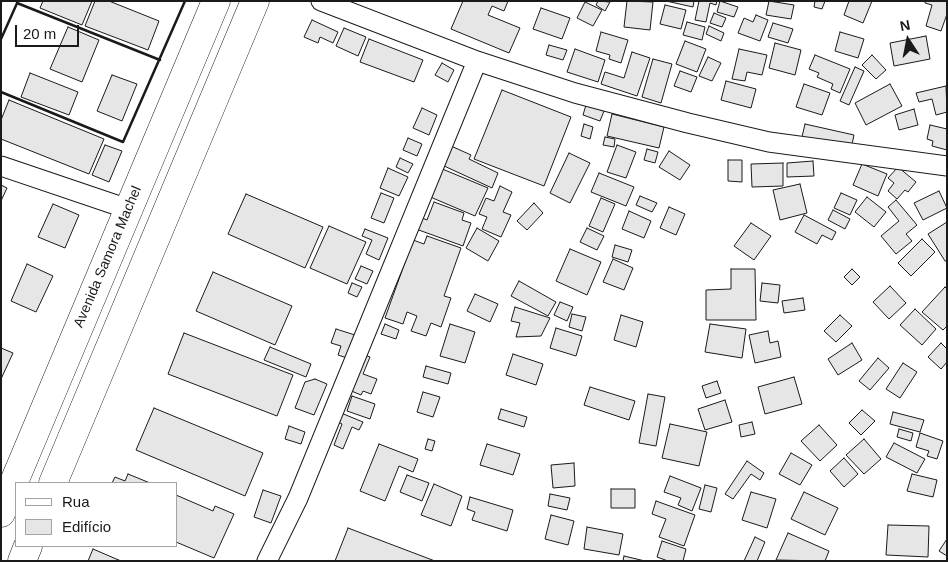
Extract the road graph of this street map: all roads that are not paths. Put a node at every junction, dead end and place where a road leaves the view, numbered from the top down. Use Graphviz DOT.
graph roads {
  1 [pos="216,1"];
  2 [pos="255,1"];
  3 [pos="322,1"];
  4 [pos="476,61"];
  5 [pos="1,166"];
  6 [pos="947,166"];
  7 [pos="128,209"];
  8 [pos="53,482"];
  9 [pos="7,486"];
  10 [pos="1,514"];
  11 [pos="28,547"];
  12 [pos="22,561"];
  13 [pos="267,561"];
  1 -- 7 [label="highway, Avenida Samora Machel"];
  2 -- 8 [label="highway"];
  3 -- 4 [label="street"];
  4 -- 6 [label="street"];
  4 -- 13 [label="street"];
  5 -- 7 [label="street"];
  7 -- 9 [label="highway, Avenida Samora Machel"];
  9 -- 10 [label="highway, Avenida Samora Machel"];
  11 -- 12 [label="highway"];
}
